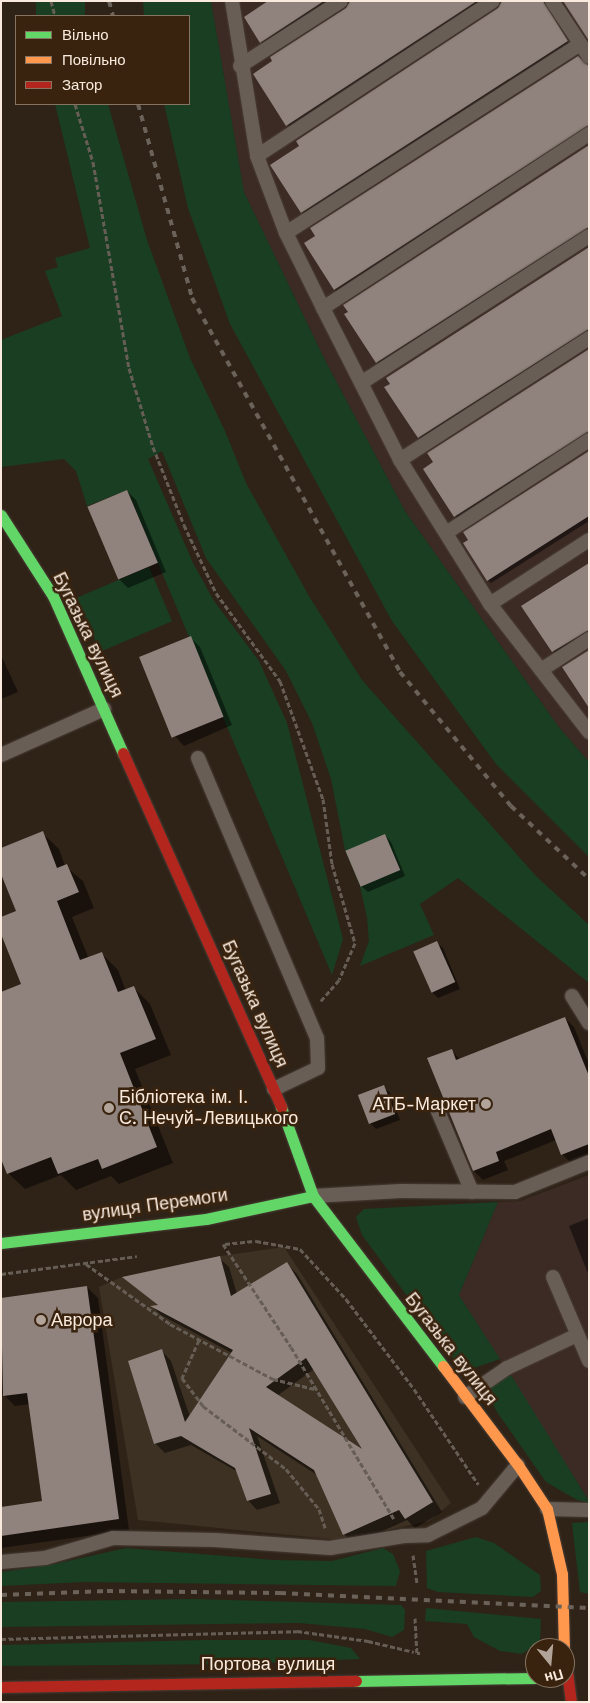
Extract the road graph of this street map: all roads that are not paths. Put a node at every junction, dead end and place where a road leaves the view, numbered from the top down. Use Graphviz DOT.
graph roads {
  1 [pos="232,1"];
  2 [pos="341,1"];
  3 [pos="492,1"];
  4 [pos="552,1"];
  5 [pos="580,44"];
  6 [pos="589,58"];
  7 [pos="240,66"];
  8 [pos="589,134"];
  9 [pos="257,156"];
  10 [pos="286,233"];
  11 [pos="589,236"];
  12 [pos="323,308"];
  13 [pos="589,338"];
  14 [pos="361,383"];
  15 [pos="589,440"];
  16 [pos="400,460"];
  17 [pos="1,515"];
  18 [pos="446,533"];
  19 [pos="589,540"];
  20 [pos="490,604"];
  21 [pos="589,639"];
  22 [pos="541,670"];
  23 [pos="104,709"];
  24 [pos="589,732"];
  25 [pos="1,755"];
  26 [pos="198,758"];
  27 [pos="572,996"];
  28 [pos="589,1023"];
  29 [pos="274,1089"];
  30 [pos="437,1109"];
  31 [pos="589,1162"];
  32 [pos="472,1192"];
  33 [pos="313,1196"];
  34 [pos="1,1243"];
  35 [pos="553,1278"];
  36 [pos="577,1335"];
  37 [pos="589,1362"];
  38 [pos="465,1397"];
  39 [pos="518,1465"];
  40 [pos="547,1509"];
  41 [pos="589,1510"];
  42 [pos="1,1562"];
  43 [pos="564,1638"];
  44 [pos="525,1678"];
  45 [pos="575,1678"];
  46 [pos="582,1678"];
  47 [pos="195,1682"];
  48 [pos="164,1683"];
  49 [pos="1,1687"];
  50 [pos="568,1688"];
  51 [pos="163,1702"];
  52 [pos="195,1702"];
  53 [pos="571,1702"];
  1 -- 7 [label="lane"];
  2 -- 7 [label="lane"];
  3 -- 9 [label="lane"];
  4 -- 5 [label="lane"];
  5 -- 6 [label="lane"];
  5 -- 10 [label="lane"];
  7 -- 9 [label="lane"];
  8 -- 12 [label="lane"];
  9 -- 10 [label="lane"];
  10 -- 12 [label="lane"];
  11 -- 14 [label="lane"];
  12 -- 14 [label="lane"];
  13 -- 16 [label="lane"];
  14 -- 16 [label="lane"];
  15 -- 18 [label="lane"];
  16 -- 18 [label="lane"];
  17 -- 23 [label="street, Бугазька вулиця"];
  18 -- 20 [label="lane"];
  19 -- 20 [label="lane"];
  20 -- 22 [label="lane"];
  21 -- 22 [label="lane"];
  22 -- 24 [label="lane"];
  23 -- 25 [label="lane"];
  23 -- 29 [label="street, Бугазька вулиця"];
  26 -- 29 [label="lane"];
  27 -- 28 [label="lane"];
  29 -- 33 [label="street, Бугазька вулиця"];
  30 -- 32 [label="lane"];
  31 -- 32 [label="lane"];
  32 -- 33 [label="lane"];
  33 -- 34 [label="street, вулиця Перемоги"];
  33 -- 38 [label="street, Бугазька вулиця"];
  35 -- 36 [label="lane"];
  36 -- 37 [label="lane"];
  36 -- 38 [label="lane"];
  38 -- 39 [label="street, Бугазька вулиця"];
  39 -- 40 [label="street, Бугазька вулиця"];
  39 -- 42 [label="lane"];
  40 -- 41 [label="lane"];
  40 -- 43 [label="street, Бугазька вулиця"];
  44 -- 47 [label="street, Портова вулиця"];
  45 -- 46 [label="street"];
  47 -- 48 [label="street, Портова вулиця"];
  47 -- 52 [label="lane"];
  48 -- 49 [label="street, Портова вулиця"];
  48 -- 51 [label="lane"];
  50 -- 53 [label="street"];
}
